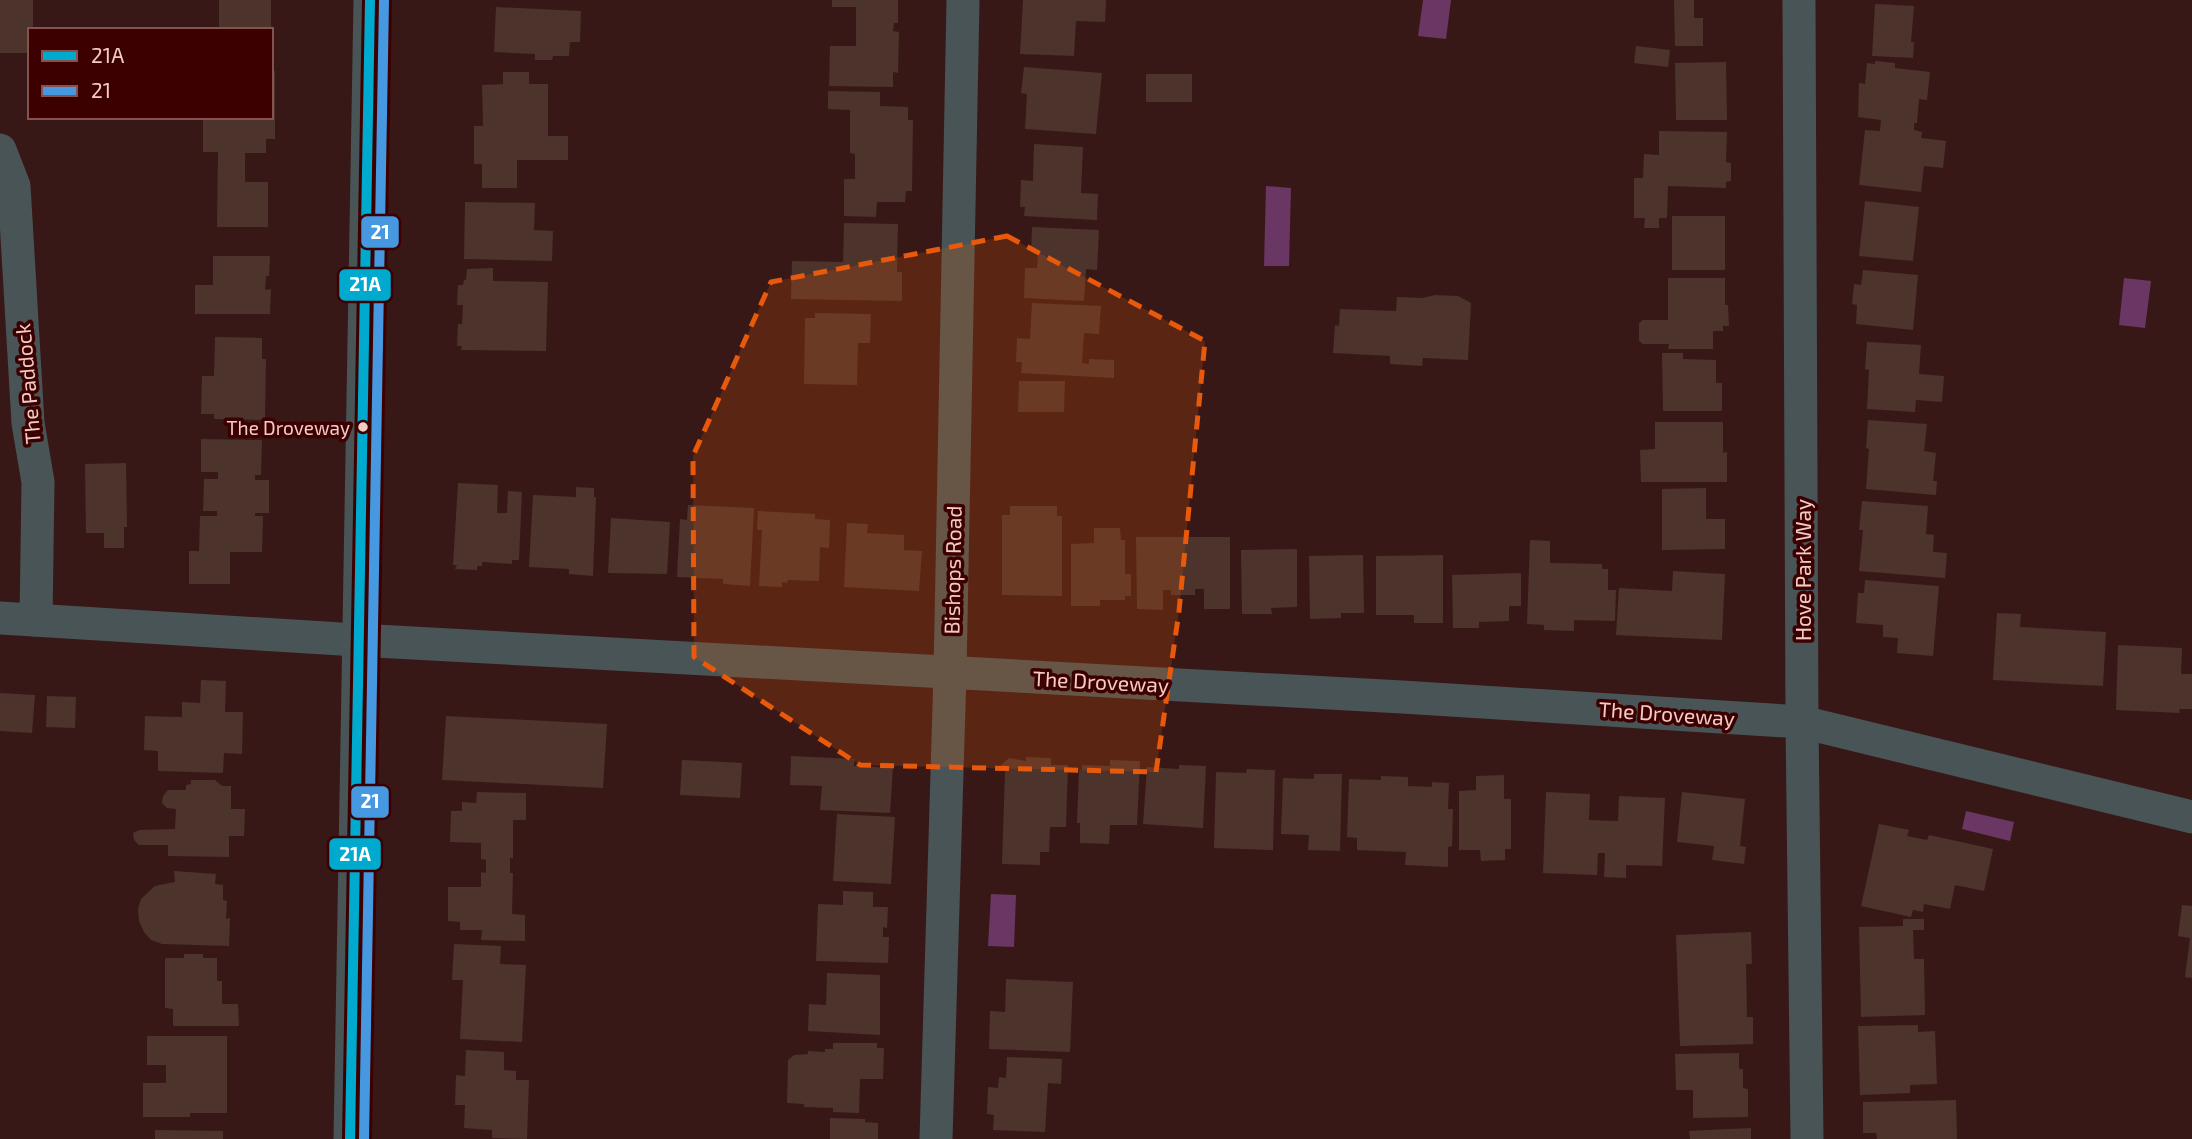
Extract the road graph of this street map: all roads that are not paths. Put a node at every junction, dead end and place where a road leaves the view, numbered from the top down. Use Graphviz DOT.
graph roads {
  1 [pos="370,0"];
  2 [pos="963,0"];
  3 [pos="1799,0"];
  4 [pos="0,150"];
  5 [pos="0,618"];
  6 [pos="36,620"];
  7 [pos="357,640"];
  8 [pos="950,673"];
  9 [pos="1802,722"];
  10 [pos="2192,817"];
  11 [pos="350,1139"];
  12 [pos="936,1139"];
  13 [pos="1807,1139"];
  1 -- 7 [label="street"];
  2 -- 8 [label="street, Bishops Road"];
  3 -- 9 [label="street, Hove Park Way"];
  4 -- 6 [label="street, The Paddock"];
  5 -- 6 [label="street, The Droveway"];
  6 -- 7 [label="street, The Droveway"];
  7 -- 8 [label="street, The Droveway"];
  7 -- 11 [label="street"];
  8 -- 9 [label="street, The Droveway"];
  8 -- 12 [label="street, Bishops Road"];
  9 -- 10 [label="street, The Droveway"];
  9 -- 13 [label="street, Hove Park Way"];
}
